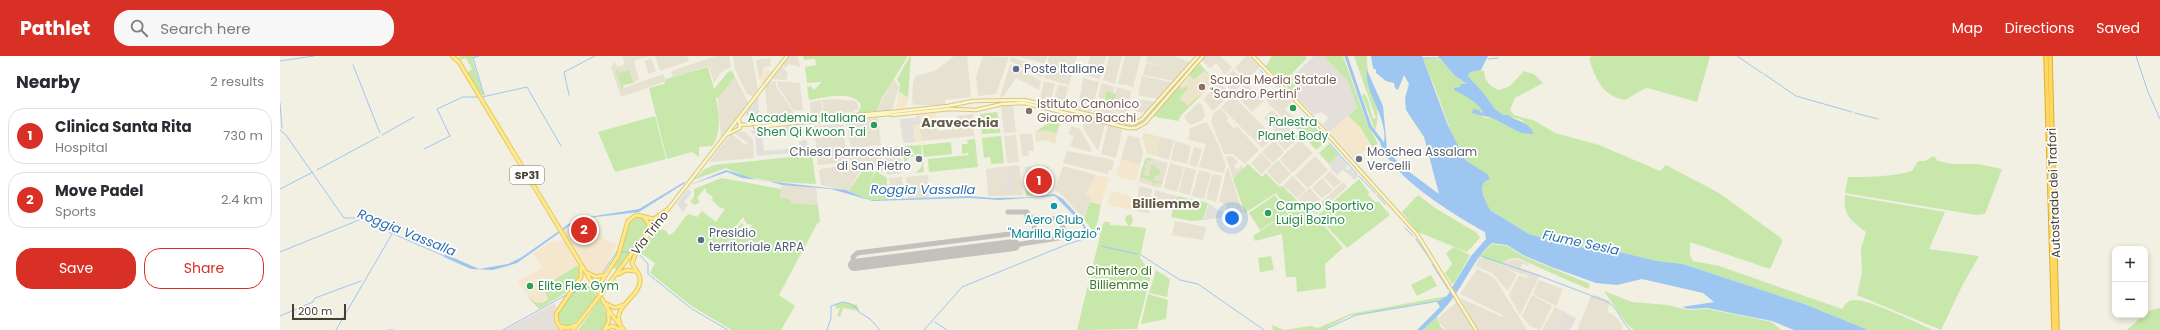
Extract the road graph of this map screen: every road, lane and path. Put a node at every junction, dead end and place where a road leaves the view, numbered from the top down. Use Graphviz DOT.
graph roads {
  1 [pos="452,56"];
  2 [pos="457,56"];
  3 [pos="788,56"];
  4 [pos="1198,56"];
  5 [pos="1203,56"];
  6 [pos="1253,56"];
  7 [pos="2046,56"];
  8 [pos="2050,56"];
  9 [pos="1197,60"];
  10 [pos="459,62"];
  11 [pos="1073,112"];
  12 [pos="891,113"];
  13 [pos="739,125"];
  14 [pos="726,136"];
  15 [pos="2051,157"];
  16 [pos="2052,201"];
  17 [pos="668,209"];
  18 [pos="642,216"];
  19 [pos="638,248"];
  20 [pos="575,254"];
  21 [pos="631,256"];
  22 [pos="578,260"];
  23 [pos="636,271"];
  24 [pos="606,274"];
  25 [pos="612,280"];
  26 [pos="572,290"];
  27 [pos="601,297"];
  28 [pos="604,301"];
  29 [pos="628,301"];
  30 [pos="584,317"];
  31 [pos="560,326"];
  32 [pos="562,330"];
  33 [pos="573,330"];
  34 [pos="576,330"];
  35 [pos="605,330"];
  36 [pos="623,330"];
  37 [pos="1476,330"];
  38 [pos="2054,330"];
  39 [pos="2058,330"];
  1 -- 10 [label="main road, SP31"];
  2 -- 10 [label="main road, SP31"];
  3 -- 13 [label="main road"];
  4 -- 9 [label="main road"];
  5 -- 9 [label="main road"];
  6 -- 37 [label="main road"];
  7 -- 15 [label="highway, Autostrada dei Trafori"];
  8 -- 15 [label="highway, Autostrada dei Trafori"];
  9 -- 11 [label="main road"];
  9 -- 11 [label="main road"];
  10 -- 20 [label="main road, SP31"];
  11 -- 12 [label="main road"];
  11 -- 12 [label="main road"];
  12 -- 13 [label="main road"];
  13 -- 14 [label="main road, Via Trino"];
  13 -- 14 [label="main road, Via Trino"];
  14 -- 17 [label="main road, Via Trino"];
  15 -- 16 [label="highway, Autostrada dei Trafori"];
  16 -- 38 [label="highway, Autostrada dei Trafori"];
  16 -- 39 [label="highway, Autostrada dei Trafori"];
  17 -- 18 [label="main road"];
  17 -- 19 [label="main road, Via Trino"];
  18 -- 21 [label="main road"];
  18 -- 24 [label="main road"];
  19 -- 21 [label="main road, Via Trino"];
  19 -- 23 [label="main road"];
  20 -- 22 [label="main road, SP31"];
  20 -- 24 [label="main road"];
  21 -- 25 [label="main road, Via Trino"];
  22 -- 26 [label="main road"];
  22 -- 27 [label="main road, SP31"];
  23 -- 25 [label="main road"];
  23 -- 29 [label="main road"];
  24 -- 27 [label="main road"];
  25 -- 30 [label="main road, Via Trino, bridge"];
  26 -- 27 [label="main road"];
  26 -- 31 [label="main road"];
  27 -- 28 [label="main road, SP31"];
  28 -- 29 [label="main road"];
  28 -- 35 [label="main road"];
  28 -- 36 [label="main road, SP31"];
  29 -- 36 [label="main road"];
  30 -- 31 [label="main road"];
  30 -- 33 [label="main road, Via Trino"];
  30 -- 34 [label="main road"];
  31 -- 32 [label="main road"];
  35 -- 36 [label="main road"];
}
